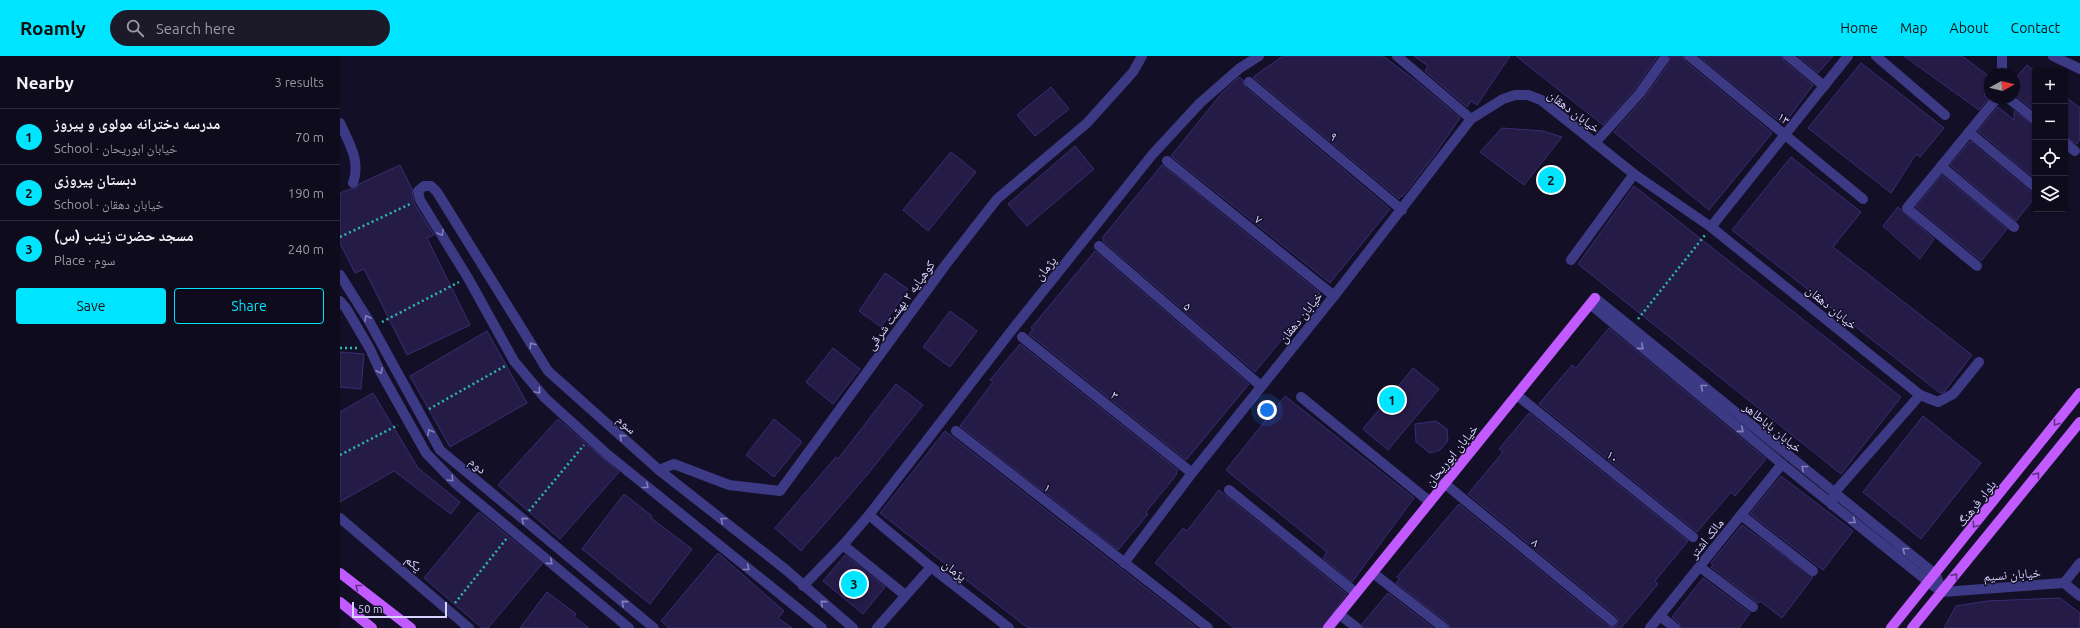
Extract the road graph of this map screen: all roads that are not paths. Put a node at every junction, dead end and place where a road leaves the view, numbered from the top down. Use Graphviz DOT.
graph roads {
  1 [pos="1142,56"];
  2 [pos="1260,56"];
  3 [pos="1397,56"];
  4 [pos="1689,56"];
  5 [pos="1788,56"];
  6 [pos="1848,56"];
  7 [pos="1876,56"];
  8 [pos="2002,56"];
  9 [pos="2053,56"];
  10 [pos="1664,59"];
  11 [pos="2002,68"];
  12 [pos="2080,70"];
  13 [pos="1249,82"];
  14 [pos="1824,86"];
  15 [pos="1992,104"];
  16 [pos="2016,104"];
  17 [pos="1945,115"];
  18 [pos="2032,117"];
  19 [pos="1471,119"];
  20 [pos="340,123"];
  21 [pos="1969,132"];
  22 [pos="1785,135"];
  23 [pos="1595,143"];
  24 [pos="2068,146"];
  25 [pos="2074,151"];
  26 [pos="1167,162"];
  27 [pos="1941,166"];
  28 [pos="1634,174"];
  29 [pos="353,183"];
  30 [pos="2032,184"];
  31 [pos="1863,199"];
  32 [pos="1402,210"];
  33 [pos="1711,227"];
  34 [pos="2014,227"];
  35 [pos="1099,246"];
  36 [pos="1571,260"];
  37 [pos="1977,266"];
  38 [pos="340,275"];
  39 [pos="1334,296"];
  40 [pos="340,301"];
  41 [pos="1592,301"];
  42 [pos="1022,337"];
  43 [pos="1979,362"];
  44 [pos="1261,386"];
  45 [pos="2080,393"];
  46 [pos="1516,395"];
  47 [pos="1920,395"];
  48 [pos="1301,397"];
  49 [pos="2080,422"];
  50 [pos="956,431"];
  51 [pos="1782,464"];
  52 [pos="659,470"];
  53 [pos="1192,473"];
  54 [pos="1444,484"];
  55 [pos="1229,490"];
  56 [pos="1834,493"];
  57 [pos="1430,502"];
  58 [pos="1832,505"];
  59 [pos="869,515"];
  60 [pos="1741,515"];
  61 [pos="340,518"];
  62 [pos="1693,537"];
  63 [pos="843,545"];
  64 [pos="1124,563"];
  65 [pos="2080,563"];
  66 [pos="931,567"];
  67 [pos="1700,567"];
  68 [pos="1813,571"];
  69 [pos="340,573"];
  70 [pos="1372,573"];
  71 [pos="1932,578"];
  72 [pos="2064,583"];
  73 [pos="803,586"];
  74 [pos="1942,592"];
  75 [pos="1356,593"];
  76 [pos="905,595"];
  77 [pos="2080,596"];
  78 [pos="340,602"];
  79 [pos="1753,607"];
  80 [pos="1339,614"];
  81 [pos="1660,616"];
  82 [pos="1612,621"];
  83 [pos="372,628"];
  84 [pos="411,628"];
  85 [pos="469,628"];
  86 [pos="629,628"];
  87 [pos="654,628"];
  88 [pos="822,628"];
  89 [pos="853,628"];
  90 [pos="877,628"];
  91 [pos="1009,628"];
  92 [pos="1208,628"];
  93 [pos="1328,628"];
  94 [pos="1357,628"];
  95 [pos="1444,628"];
  96 [pos="1650,628"];
  97 [pos="1675,628"];
  98 [pos="1891,628"];
  99 [pos="1912,628"];
  1 -- 52 [label="street, کوهپایه ۲ بهشت شرقی"];
  2 -- 59 [label="street, پژمان"];
  3 -- 19 [label="street"];
  4 -- 22 [label="street, ۱۳"];
  5 -- 14 [label="street"];
  6 -- 14 [label="street"];
  7 -- 17 [label="street"];
  8 -- 11 [label="street"];
  9 -- 12 [label="street"];
  10 -- 23 [label="street"];
  13 -- 32 [label="street, ۹"];
  14 -- 22 [label="street"];
  15 -- 21 [label="street"];
  16 -- 18 [label="street"];
  19 -- 23 [label="street, خیابان دهقان"];
  19 -- 32 [label="street, خیابان دهقان"];
  20 -- 29 [label="street"];
  21 -- 27 [label="street"];
  21 -- 30 [label="street"];
  22 -- 31 [label="street, ۱۳"];
  22 -- 33 [label="street"];
  23 -- 28 [label="street, خیابان دهقان"];
  24 -- 25 [label="street"];
  26 -- 39 [label="street, ۷"];
  27 -- 34 [label="street"];
  27 -- 37 [label="street"];
  28 -- 33 [label="street, خیابان دهقان"];
  28 -- 36 [label="street"];
  32 -- 39 [label="street, خیابان دهقان"];
  33 -- 47 [label="street, خیابان دهقان"];
  35 -- 44 [label="street, ۵"];
  87 -- 38 [label="street, دوم, one-way"];
  39 -- 44 [label="street, خیابان دهقان"];
  40 -- 86 [label="street, one-way"];
  41 -- 46 [label="main road, خیابان ابوریحان"];
  41 -- 51 [label="street, خیابان باباطاهر, one-way"];
  56 -- 41 [label="street, خیابان باباطاهر, one-way"];
  42 -- 53 [label="street, ۳"];
  43 -- 47 [label="street, خیابان دهقان"];
  44 -- 53 [label="street, خیابان دهقان"];
  45 -- 71 [label="main road, بلوار فرهنگ, one-way"];
  46 -- 54 [label="main road, خیابان ابوریحان"];
  46 -- 62 [label="street, ۱۰"];
  47 -- 56 [label="street"];
  48 -- 57 [label="street"];
  74 -- 49 [label="main road, one-way"];
  50 -- 64 [label="street, ۱"];
  51 -- 58 [label="street, خیابان باباطاهر"];
  51 -- 60 [label="street, مالک اشتر"];
  73 -- 52 [label="street, سوم, one-way"];
  52 -- 88 [label="street, سوم, one-way"];
  53 -- 64 [label="street, خیابان دهقان"];
  54 -- 57 [label="main road, خیابان ابوریحان"];
  54 -- 82 [label="street, ۸"];
  55 -- 75 [label="street"];
  56 -- 58 [label="street"];
  71 -- 56 [label="street, خیابان باباطاهر, one-way"];
  57 -- 70 [label="main road, خیابان ابوریحان"];
  58 -- 71 [label="street, خیابان باباطاهر, one-way"];
  59 -- 63 [label="street, پژمان"];
  59 -- 66 [label="street, پژمان"];
  60 -- 67 [label="street, مالک اشتر"];
  60 -- 68 [label="street"];
  61 -- 85 [label="street, یکم"];
  63 -- 73 [label="street, پژمان"];
  63 -- 76 [label="street"];
  64 -- 92 [label="street, ۱"];
  65 -- 72 [label="street"];
  66 -- 76 [label="street"];
  66 -- 91 [label="street, پژمان"];
  67 -- 79 [label="street"];
  67 -- 81 [label="street, مالک اشتر"];
  84 -- 69 [label="main road, one-way"];
  70 -- 75 [label="main road, خیابان ابوریحان"];
  70 -- 95 [label="street"];
  71 -- 74 [label="street"];
  71 -- 98 [label="main road, بلوار فرهنگ"];
  72 -- 74 [label="street, خیابان نسیم"];
  72 -- 77 [label="street"];
  89 -- 73 [label="street, سوم, one-way"];
  74 -- 99 [label="main road"];
  75 -- 80 [label="main road, خیابان ابوریحان"];
  76 -- 90 [label="street"];
  78 -- 83 [label="main road"];
  80 -- 93 [label="main road, خیابان ابوریحان"];
  80 -- 94 [label="street"];
  81 -- 96 [label="street, مالک اشتر"];
  81 -- 97 [label="street"];
}
